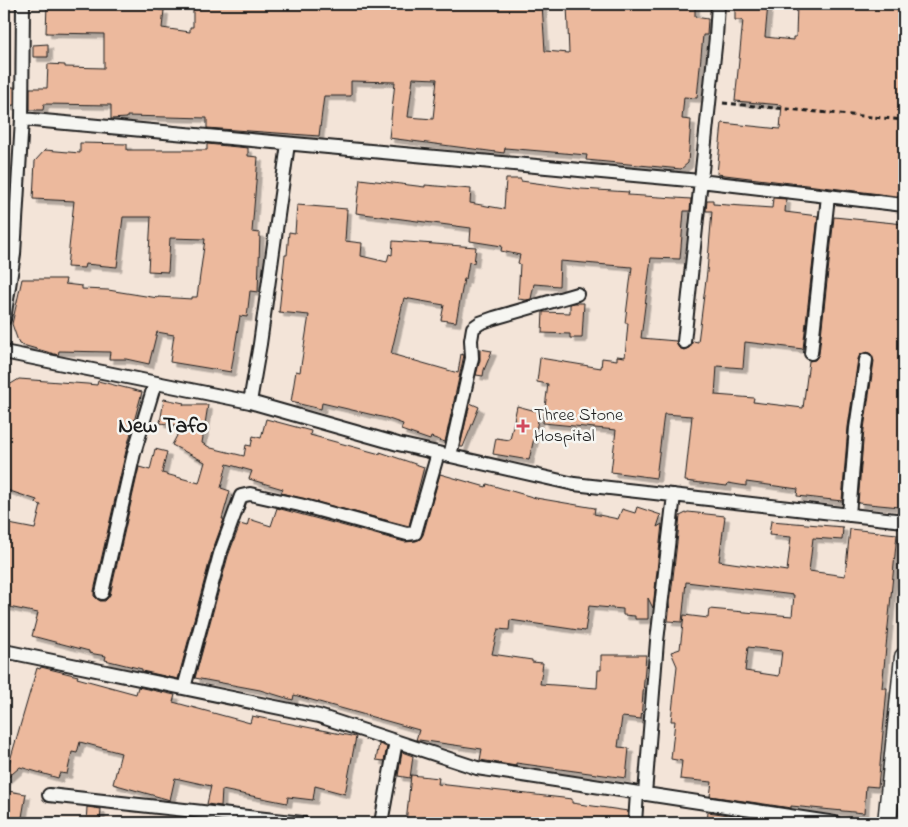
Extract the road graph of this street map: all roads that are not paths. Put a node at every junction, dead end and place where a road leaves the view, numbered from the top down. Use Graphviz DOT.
graph roads {
  1 [pos="23,4"];
  2 [pos="718,4"];
  3 [pos="22,120"];
  4 [pos="288,144"];
  5 [pos="700,181"];
  6 [pos="828,196"];
  7 [pos="904,205"];
  8 [pos="577,294"];
  9 [pos="4,319"];
  10 [pos="684,342"];
  11 [pos="4,352"];
  12 [pos="812,353"];
  13 [pos="866,360"];
  14 [pos="155,383"];
  15 [pos="250,402"];
  16 [pos="444,455"];
  17 [pos="674,496"];
  18 [pos="849,515"];
  19 [pos="904,522"];
  20 [pos="102,593"];
  21 [pos="4,652"];
  22 [pos="904,657"];
  23 [pos="903,676"];
  24 [pos="184,688"];
  25 [pos="396,741"];
  26 [pos="641,793"];
  27 [pos="49,795"];
  28 [pos="302,823"];
  29 [pos="381,823"];
  30 [pos="635,823"];
  31 [pos="835,823"];
  32 [pos="887,823"];
  1 -- 3 [label="street"];
  2 -- 5 [label="street"];
  3 -- 4 [label="street"];
  3 -- 9 [label="street"];
  4 -- 5 [label="street"];
  4 -- 15 [label="street"];
  5 -- 6 [label="street"];
  5 -- 10 [label="street"];
  6 -- 7 [label="street"];
  6 -- 12 [label="street"];
  8 -- 16 [label="street"];
  11 -- 14 [label="street"];
  13 -- 18 [label="street"];
  14 -- 15 [label="street"];
  14 -- 20 [label="street"];
  15 -- 16 [label="street"];
  16 -- 17 [label="street"];
  16 -- 24 [label="street"];
  17 -- 18 [label="street"];
  17 -- 26 [label="street"];
  18 -- 19 [label="street"];
  21 -- 24 [label="street"];
  22 -- 23 [label="street"];
  23 -- 32 [label="street"];
  24 -- 25 [label="street"];
  25 -- 26 [label="street"];
  25 -- 29 [label="street"];
  26 -- 30 [label="street"];
  26 -- 31 [label="street"];
  27 -- 28 [label="street"];
}
